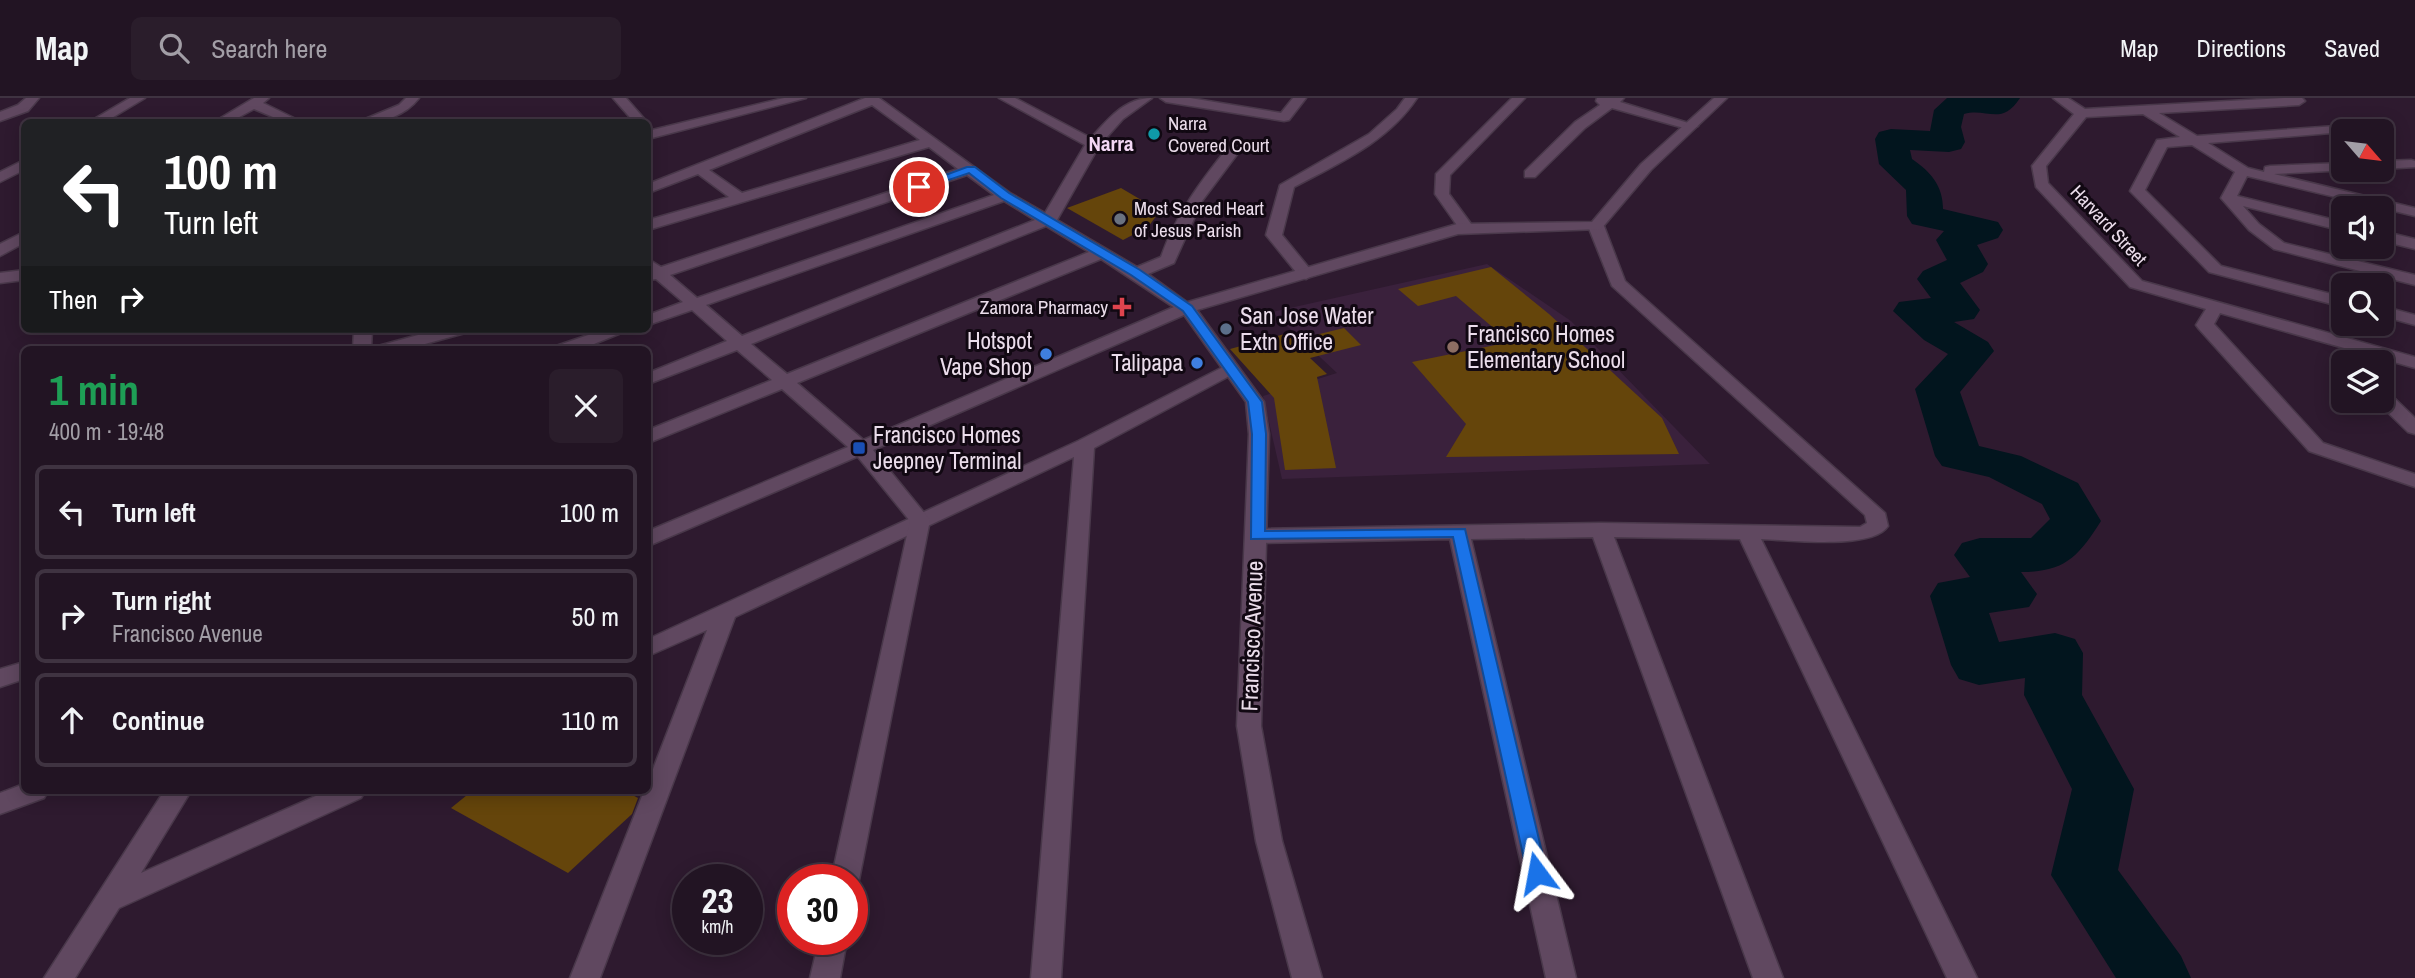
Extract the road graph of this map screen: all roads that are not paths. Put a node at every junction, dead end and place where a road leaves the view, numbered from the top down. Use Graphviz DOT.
graph roads {
  1 [pos="33,98"];
  2 [pos="139,98"];
  3 [pos="413,98"];
  4 [pos="619,98"];
  5 [pos="736,98"];
  6 [pos="800,98"];
  7 [pos="1004,98"];
  8 [pos="1146,98"];
  9 [pos="1166,98"];
  10 [pos="1300,98"];
  11 [pos="1411,98"];
  12 [pos="1519,98"];
  13 [pos="1593,98"];
  14 [pos="1721,98"];
  15 [pos="2059,98"];
  16 [pos="2127,98"];
  17 [pos="872,99"];
  18 [pos="259,101"];
  19 [pos="1613,101"];
  20 [pos="2299,101"];
  21 [pos="2145,109"];
  22 [pos="749,110"];
  23 [pos="2082,113"];
  24 [pos="0,117"];
  25 [pos="101,119"];
  26 [pos="226,119"];
  27 [pos="290,119"];
  28 [pos="373,119"];
  29 [pos="638,119"];
  30 [pos="1691,126"];
  31 [pos="2331,129"];
  32 [pos="651,133"];
  33 [pos="2196,140"];
  34 [pos="933,141"];
  35 [pos="1093,144"];
  36 [pos="1234,149"];
  37 [pos="2411,164"];
  38 [pos="2394,165"];
  39 [pos="21,166"];
  40 [pos="2331,167"];
  41 [pos="698,168"];
  42 [pos="971,169"];
  43 [pos="2244,171"];
  44 [pos="1530,174"];
  45 [pos="0,178"];
  46 [pos="651,189"];
  47 [pos="1005,196"];
  48 [pos="2349,196"];
  49 [pos="740,198"];
  50 [pos="2228,198"];
  51 [pos="2415,202"];
  52 [pos="2394,203"];
  53 [pos="2394,207"];
  54 [pos="2415,212"];
  55 [pos="1049,220"];
  56 [pos="2331,223"];
  57 [pos="651,224"];
  58 [pos="1596,226"];
  59 [pos="1466,229"];
  60 [pos="21,239"];
  61 [pos="2394,239"];
  62 [pos="2415,244"];
  63 [pos="0,251"];
  64 [pos="1101,253"];
  65 [pos="651,272"];
  66 [pos="1136,273"];
  67 [pos="1306,274"];
  68 [pos="21,275"];
  69 [pos="0,278"];
  70 [pos="2415,280"];
  71 [pos="2331,299"];
  72 [pos="695,304"];
  73 [pos="2215,307"];
  74 [pos="1187,308"];
  75 [pos="2394,315"];
  76 [pos="651,319"];
  77 [pos="2415,320"];
  78 [pos="445,333"];
  79 [pos="611,333"];
  80 [pos="2320,336"];
  81 [pos="740,343"];
  82 [pos="397,346"];
  83 [pos="573,346"];
  84 [pos="2335,350"];
  85 [pos="2415,363"];
  86 [pos="1229,369"];
  87 [pos="651,378"];
  88 [pos="785,382"];
  89 [pos="2394,408"];
  90 [pos="2415,428"];
  91 [pos="651,436"];
  92 [pos="1085,445"];
  93 [pos="861,448"];
  94 [pos="2415,481"];
  95 [pos="920,520"];
  96 [pos="1601,530"];
  97 [pos="1459,532"];
  98 [pos="1747,532"];
  99 [pos="1256,536"];
  100 [pos="651,538"];
  101 [pos="726,610"];
  102 [pos="651,647"];
  103 [pos="21,671"];
  104 [pos="0,678"];
  105 [pos="27,794"];
  106 [pos="176,794"];
  107 [pos="345,794"];
  108 [pos="0,804"];
  109 [pos="848,864"];
  110 [pos="108,900"];
  111 [pos="830,955"];
  112 [pos="59,978"];
  113 [pos="585,978"];
  114 [pos="825,978"];
  115 [pos="1046,978"];
  116 [pos="1307,978"];
  117 [pos="1561,978"];
  118 [pos="1768,978"];
  119 [pos="1962,978"];
  1 -- 24 [label="street"];
  2 -- 25 [label="street"];
  3 -- 28 [label="street"];
  4 -- 29 [label="street"];
  5 -- 22 [label="street"];
  6 -- 22 [label="street"];
  7 -- 35 [label="street"];
  8 -- 35 [label="street"];
  9 -- 10 [label="street"];
  11 -- 67 [label="street"];
  12 -- 59 [label="street"];
  13 -- 19 [label="street"];
  14 -- 30 [label="street"];
  15 -- 23 [label="street"];
  16 -- 21 [label="street"];
  17 -- 34 [label="street"];
  17 -- 41 [label="street"];
  18 -- 26 [label="street"];
  18 -- 27 [label="street"];
  19 -- 30 [label="street"];
  19 -- 44 [label="street"];
  20 -- 21 [label="street"];
  21 -- 23 [label="street"];
  21 -- 33 [label="street"];
  22 -- 32 [label="street"];
  23 -- 73 [label="street, Harvard Street"];
  30 -- 58 [label="street"];
  31 -- 33 [label="street"];
  33 -- 43 [label="street"];
  33 -- 71 [label="street"];
  34 -- 42 [label="street"];
  34 -- 49 [label="street"];
  35 -- 55 [label="street"];
  36 -- 66 [label="street"];
  37 -- 38 [label="street"];
  39 -- 45 [label="street"];
  40 -- 43 [label="street"];
  41 -- 46 [label="street"];
  41 -- 49 [label="street"];
  42 -- 47 [label="street"];
  42 -- 65 [label="street"];
  43 -- 48 [label="street"];
  43 -- 50 [label="street"];
  47 -- 55 [label="street"];
  47 -- 72 [label="street"];
  49 -- 57 [label="street"];
  50 -- 56 [label="street"];
  50 -- 70 [label="street"];
  51 -- 52 [label="street"];
  53 -- 54 [label="street"];
  55 -- 64 [label="street"];
  55 -- 81 [label="street"];
  58 -- 59 [label="street"];
  58 -- 98 [label="street"];
  59 -- 67 [label="street"];
  60 -- 63 [label="street"];
  61 -- 62 [label="street"];
  64 -- 66 [label="street"];
  64 -- 88 [label="street"];
  65 -- 72 [label="street"];
  66 -- 74 [label="street"];
  67 -- 74 [label="street"];
  68 -- 69 [label="street"];
  72 -- 76 [label="street"];
  72 -- 81 [label="street"];
  73 -- 80 [label="street, Harvard Street"];
  73 -- 94 [label="street"];
  74 -- 86 [label="street, Francisco Avenue"];
  74 -- 93 [label="street"];
  75 -- 77 [label="street"];
  78 -- 82 [label="street"];
  79 -- 83 [label="street"];
  80 -- 84 [label="street"];
  80 -- 85 [label="street, Harvard Street"];
  81 -- 87 [label="street"];
  81 -- 88 [label="street"];
  86 -- 92 [label="street"];
  86 -- 99 [label="street, Francisco Avenue"];
  88 -- 91 [label="street"];
  88 -- 93 [label="street"];
  89 -- 90 [label="street"];
  92 -- 95 [label="street"];
  92 -- 115 [label="street"];
  93 -- 95 [label="street"];
  93 -- 100 [label="street"];
  95 -- 101 [label="street"];
  95 -- 109 [label="street"];
  96 -- 97 [label="street"];
  96 -- 98 [label="street"];
  96 -- 118 [label="street"];
  97 -- 99 [label="street"];
  97 -- 117 [label="street"];
  98 -- 119 [label="street"];
  99 -- 116 [label="street, Francisco Avenue"];
  101 -- 102 [label="street"];
  101 -- 113 [label="street"];
  103 -- 104 [label="street"];
  105 -- 108 [label="street"];
  106 -- 110 [label="street"];
  107 -- 110 [label="street"];
  110 -- 112 [label="street"];
  111 -- 114 [label="street"];
}
